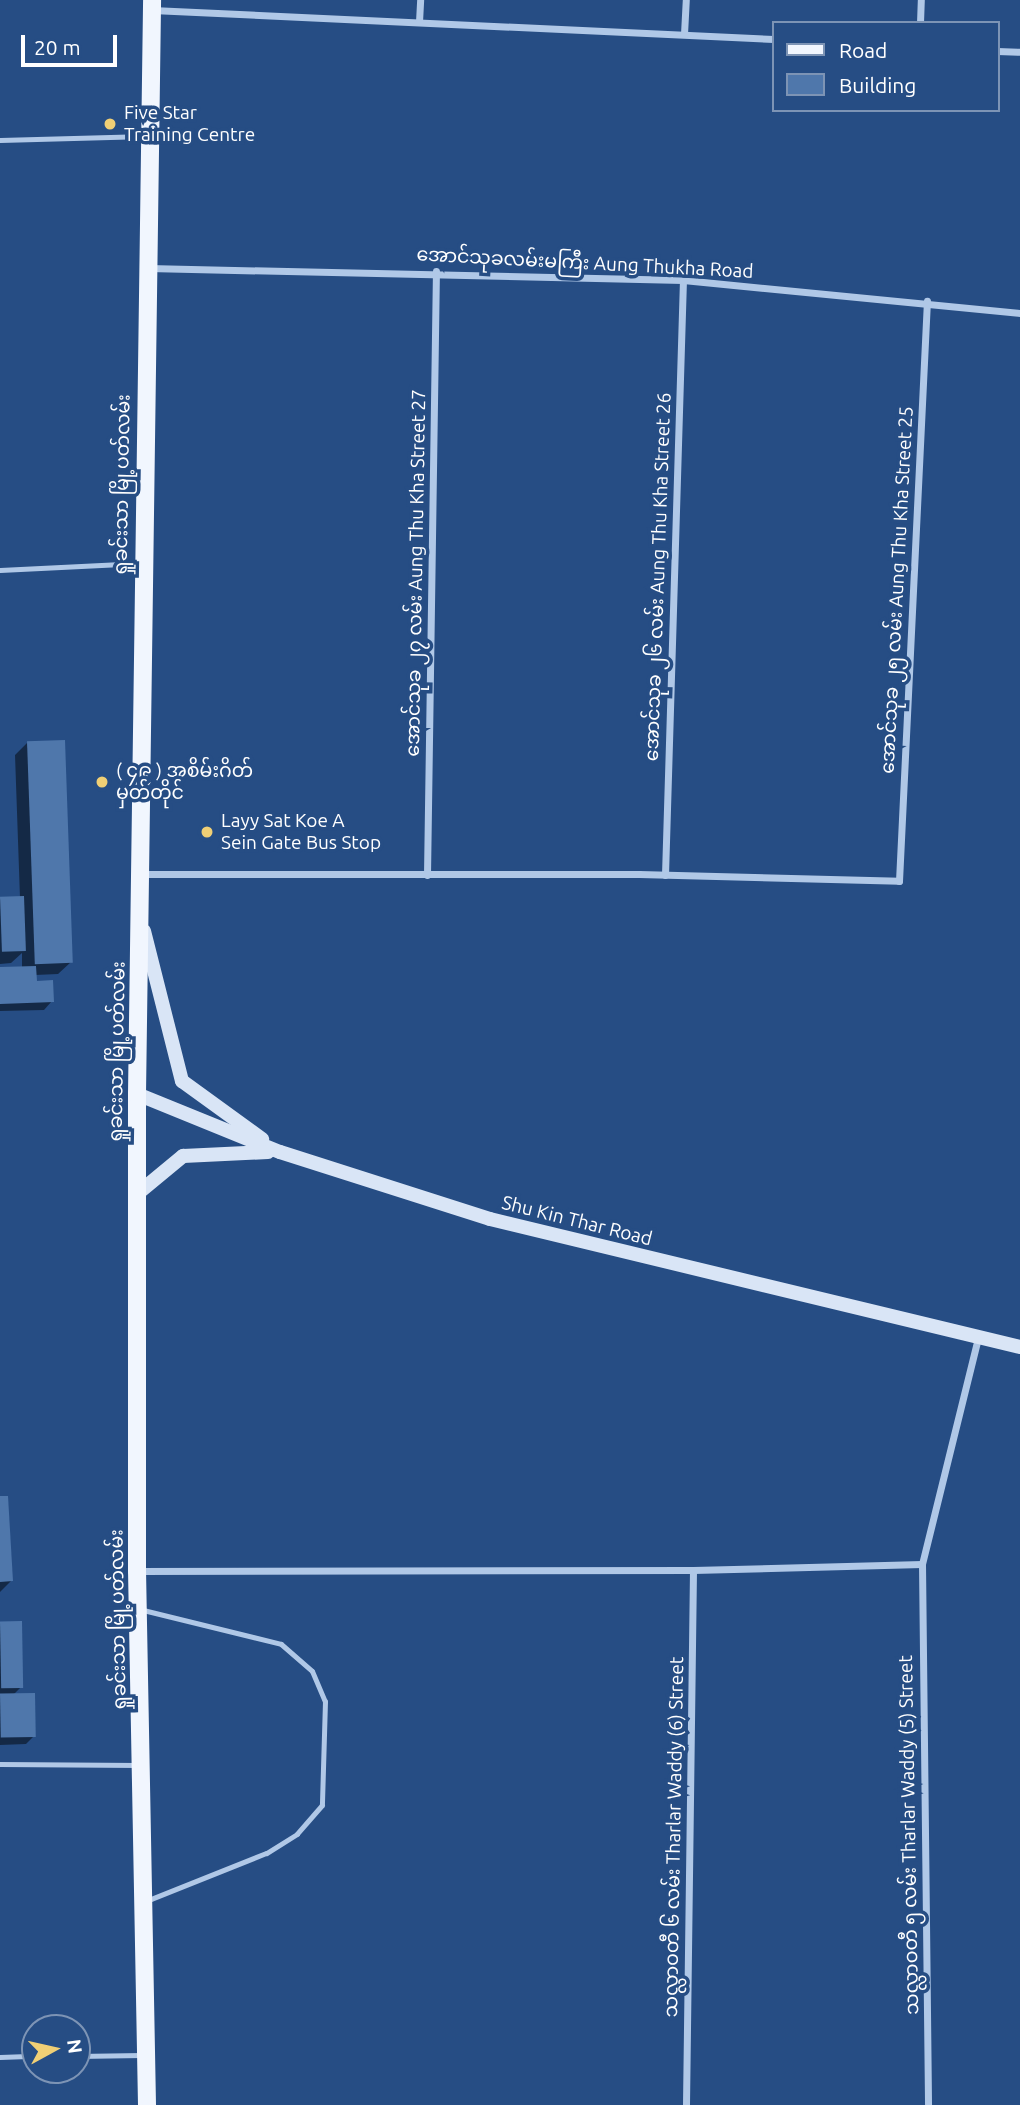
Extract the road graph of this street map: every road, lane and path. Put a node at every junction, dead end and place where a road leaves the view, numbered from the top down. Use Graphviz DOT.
graph roads {
  1 [pos="420,0"];
  2 [pos="686,0"];
  3 [pos="921,0"];
  4 [pos="152,5"];
  5 [pos="920,21"];
  6 [pos="419,22"];
  7 [pos="684,34"];
  8 [pos="772,38"];
  9 [pos="999,51"];
  10 [pos="1020,52"];
  11 [pos="150,136"];
  12 [pos="0,141"];
  13 [pos="147,268"];
  14 [pos="436,271"];
  15 [pos="683,280"];
  16 [pos="927,301"];
  17 [pos="1020,313"];
  18 [pos="142,563"];
  19 [pos="0,570"];
  20 [pos="141,874"];
  21 [pos="427,875"];
  22 [pos="665,875"];
  23 [pos="140,917"];
  24 [pos="137,1094"];
  25 [pos="280,1152"];
  26 [pos="137,1194"];
  27 [pos="978,1337"];
  28 [pos="1020,1346"];
  29 [pos="922,1564"];
  30 [pos="693,1570"];
  31 [pos="137,1571"];
  32 [pos="139,1609"];
  33 [pos="0,1764"];
  34 [pos="142,1765"];
  35 [pos="146,1901"];
  36 [pos="146,2055"];
  37 [pos="21,2056"];
  38 [pos="91,2056"];
  39 [pos="0,2057"];
  40 [pos="147,2105"];
  41 [pos="686,2105"];
  42 [pos="928,2105"];
  1 -- 6 [label="street"];
  2 -- 7 [label="street"];
  3 -- 5 [label="street"];
  4 -- 6 [label="street"];
  4 -- 11 [label="main road, ရှုခင်းသာ မြို့ပတ်လမ်း"];
  6 -- 7 [label="street"];
  7 -- 8 [label="street"];
  9 -- 10 [label="street"];
  11 -- 12 [label="lane"];
  11 -- 13 [label="main road, ရှုခင်းသာ မြို့ပတ်လမ်း"];
  13 -- 14 [label="street, အောင်သုခလမ်းမကြီး Aung Thukha Road"];
  13 -- 18 [label="main road, ရှုခင်းသာ မြို့ပတ်လမ်း"];
  14 -- 15 [label="street, အောင်သုခလမ်းမကြီး Aung Thukha Road"];
  14 -- 21 [label="street, အောင်သုခ ၂၇ လမ်း Aung Thu Kha Street 27"];
  15 -- 16 [label="street, အောင်သုခလမ်းမကြီး Aung Thukha Road"];
  15 -- 22 [label="street, အောင်သုခ ၂၆ လမ်း Aung Thu Kha Street 26"];
  16 -- 17 [label="street, အောင်သုခလမ်းမကြီး Aung Thukha Road"];
  16 -- 22 [label="street, အောင်သုခ ၂၅ လမ်း Aung Thu Kha Street 25"];
  18 -- 19 [label="lane"];
  18 -- 20 [label="main road, ရှုခင်းသာ မြို့ပတ်လမ်း"];
  20 -- 21 [label="street"];
  20 -- 23 [label="main road, ရှုခင်းသာ မြို့ပတ်လမ်း"];
  21 -- 22 [label="street"];
  23 -- 24 [label="main road, ရှုခင်းသာ မြို့ပတ်လမ်း"];
  23 -- 25 [label="street"];
  24 -- 25 [label="street, Shu Kin Thar Road"];
  24 -- 26 [label="main road, ရှုခင်းသာ မြို့ပတ်လမ်း"];
  25 -- 26 [label="street"];
  25 -- 27 [label="street, Shu Kin Thar Road"];
  26 -- 31 [label="main road, ရှုခင်းသာ မြို့ပတ်လမ်း"];
  27 -- 28 [label="street, Shu Kin Thar Road"];
  27 -- 29 [label="street, သလ္လာဝတီ ၅ လမ်း Tharlar Waddy (5) Street"];
  29 -- 30 [label="street"];
  29 -- 42 [label="street, သလ္လာဝတီ ၅ လမ်း Tharlar Waddy (5) Street"];
  30 -- 31 [label="street"];
  30 -- 41 [label="street, သလ္လာဝတီ ၆ လမ်း Tharlar Waddy (6) Street"];
  31 -- 32 [label="main road, ရှုခင်းသာ မြို့ပတ်လမ်း"];
  32 -- 34 [label="main road, ရှုခင်းသာ မြို့ပတ်လမ်း"];
  32 -- 35 [label="lane"];
  33 -- 34 [label="lane"];
  34 -- 35 [label="main road, ရှုခင်းသာ မြို့ပတ်လမ်း"];
  35 -- 36 [label="main road, ရှုခင်းသာ မြို့ပတ်လမ်း"];
  36 -- 38 [label="lane"];
  36 -- 40 [label="main road, ရှုခင်းသာ မြို့ပတ်လမ်း"];
  37 -- 39 [label="lane"];
}
